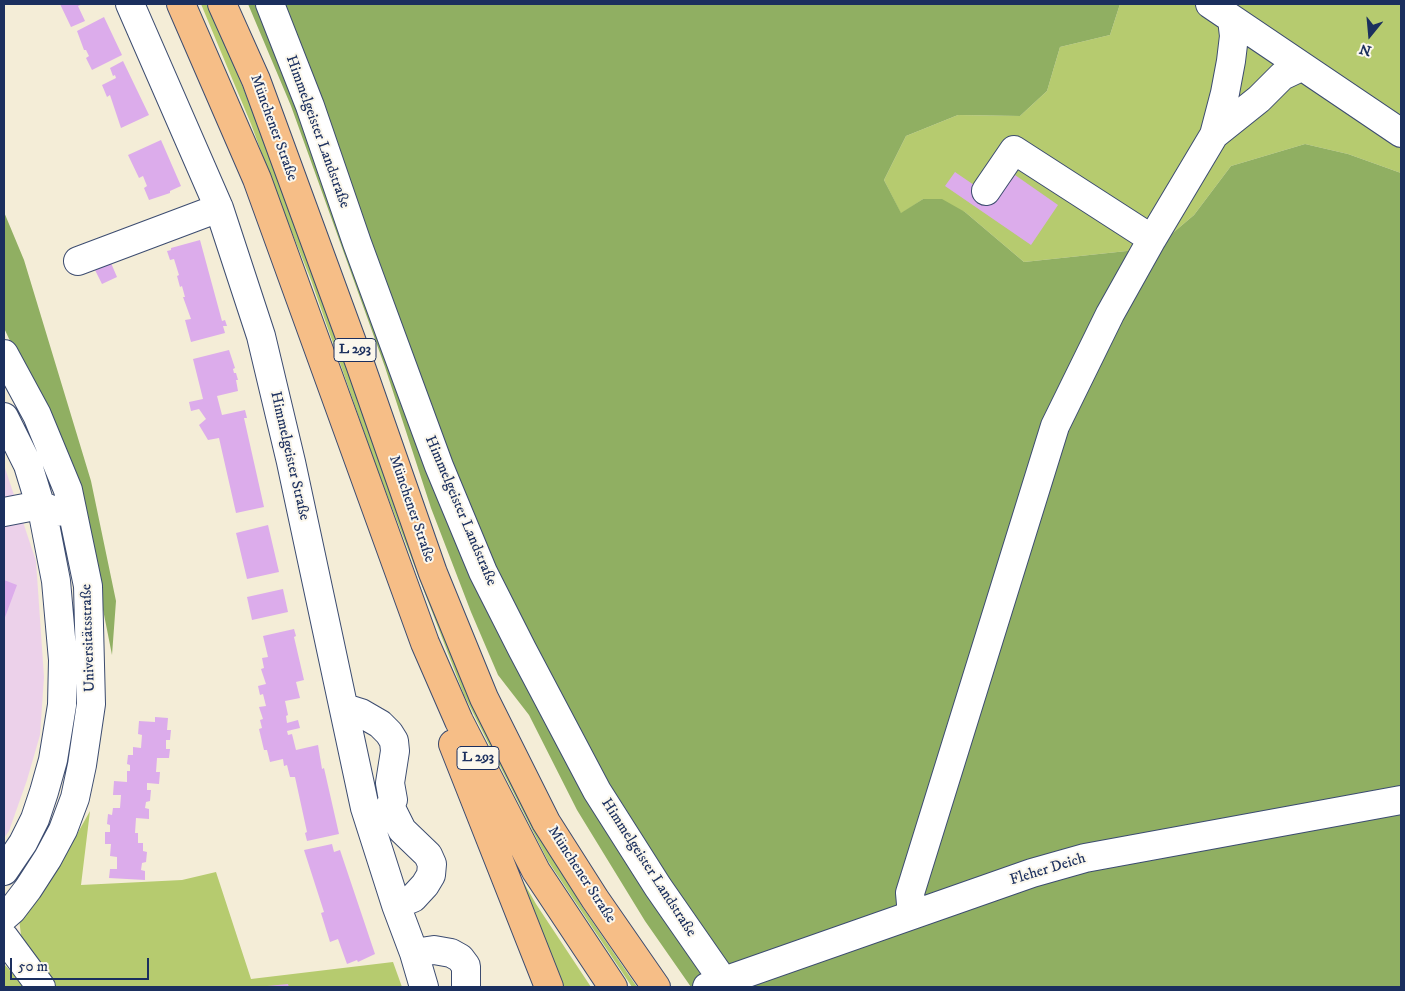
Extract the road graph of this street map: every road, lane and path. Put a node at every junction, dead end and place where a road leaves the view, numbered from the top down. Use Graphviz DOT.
graph roads {
  1 [pos="130,4"];
  2 [pos="181,4"];
  3 [pos="222,4"];
  4 [pos="270,4"];
  5 [pos="1210,4"];
  6 [pos="1232,19"];
  7 [pos="1301,67"];
  8 [pos="1401,133"];
  9 [pos="1214,135"];
  10 [pos="986,191"];
  11 [pos="219,208"];
  12 [pos="1152,239"];
  13 [pos="78,261"];
  14 [pos="4,354"];
  15 [pos="4,417"];
  16 [pos="58,465"];
  17 [pos="40,505"];
  18 [pos="4,512"];
  19 [pos="77,528"];
  20 [pos="425,643"];
  21 [pos="345,708"];
  22 [pos="382,799"];
  23 [pos="1401,800"];
  24 [pos="4,870"];
  25 [pos="396,904"];
  26 [pos="912,915"];
  27 [pos="4,917"];
  28 [pos="4,937"];
  29 [pos="414,953"];
  30 [pos="715,984"];
  31 [pos="41,987"];
  32 [pos="424,987"];
  33 [pos="466,987"];
  34 [pos="549,987"];
  35 [pos="613,987"];
  36 [pos="656,987"];
  1 -- 11 [label="street, Himmelgeister Straße"];
  2 -- 20 [label="highway, Münchener Straße / L 293"];
  3 -- 36 [label="highway, Münchener Straße / L 293"];
  4 -- 30 [label="street, Himmelgeister Landstraße"];
  5 -- 6 [label="street"];
  6 -- 7 [label="street"];
  6 -- 9 [label="street"];
  7 -- 8 [label="street"];
  7 -- 9 [label="street"];
  9 -- 12 [label="street"];
  10 -- 12 [label="street"];
  11 -- 13 [label="street"];
  11 -- 21 [label="street, Himmelgeister Straße"];
  12 -- 26 [label="street"];
  14 -- 16 [label="street, Universitätsstraße"];
  15 -- 17 [label="street, Universitätsstraße"];
  16 -- 17 [label="street"];
  16 -- 19 [label="street, Universitätsstraße"];
  17 -- 18 [label="street"];
  17 -- 19 [label="street"];
  17 -- 24 [label="street, Universitätsstraße"];
  19 -- 27 [label="street, Universitätsstraße"];
  20 -- 34 [label="highway"];
  20 -- 35 [label="highway, Münchener Straße / L 293"];
  21 -- 22 [label="street, Himmelgeister Straße"];
  21 -- 22 [label="street, Himmelgeister Straße"];
  22 -- 25 [label="street, Himmelgeister Straße"];
  22 -- 25 [label="street, Himmelgeister Straße"];
  23 -- 26 [label="street, Fleher Deich"];
  25 -- 29 [label="street, Himmelgeister Straße"];
  26 -- 30 [label="street, Fleher Deich"];
  28 -- 31 [label="street"];
  29 -- 32 [label="street, Himmelgeister Straße"];
  29 -- 33 [label="street"];
}
